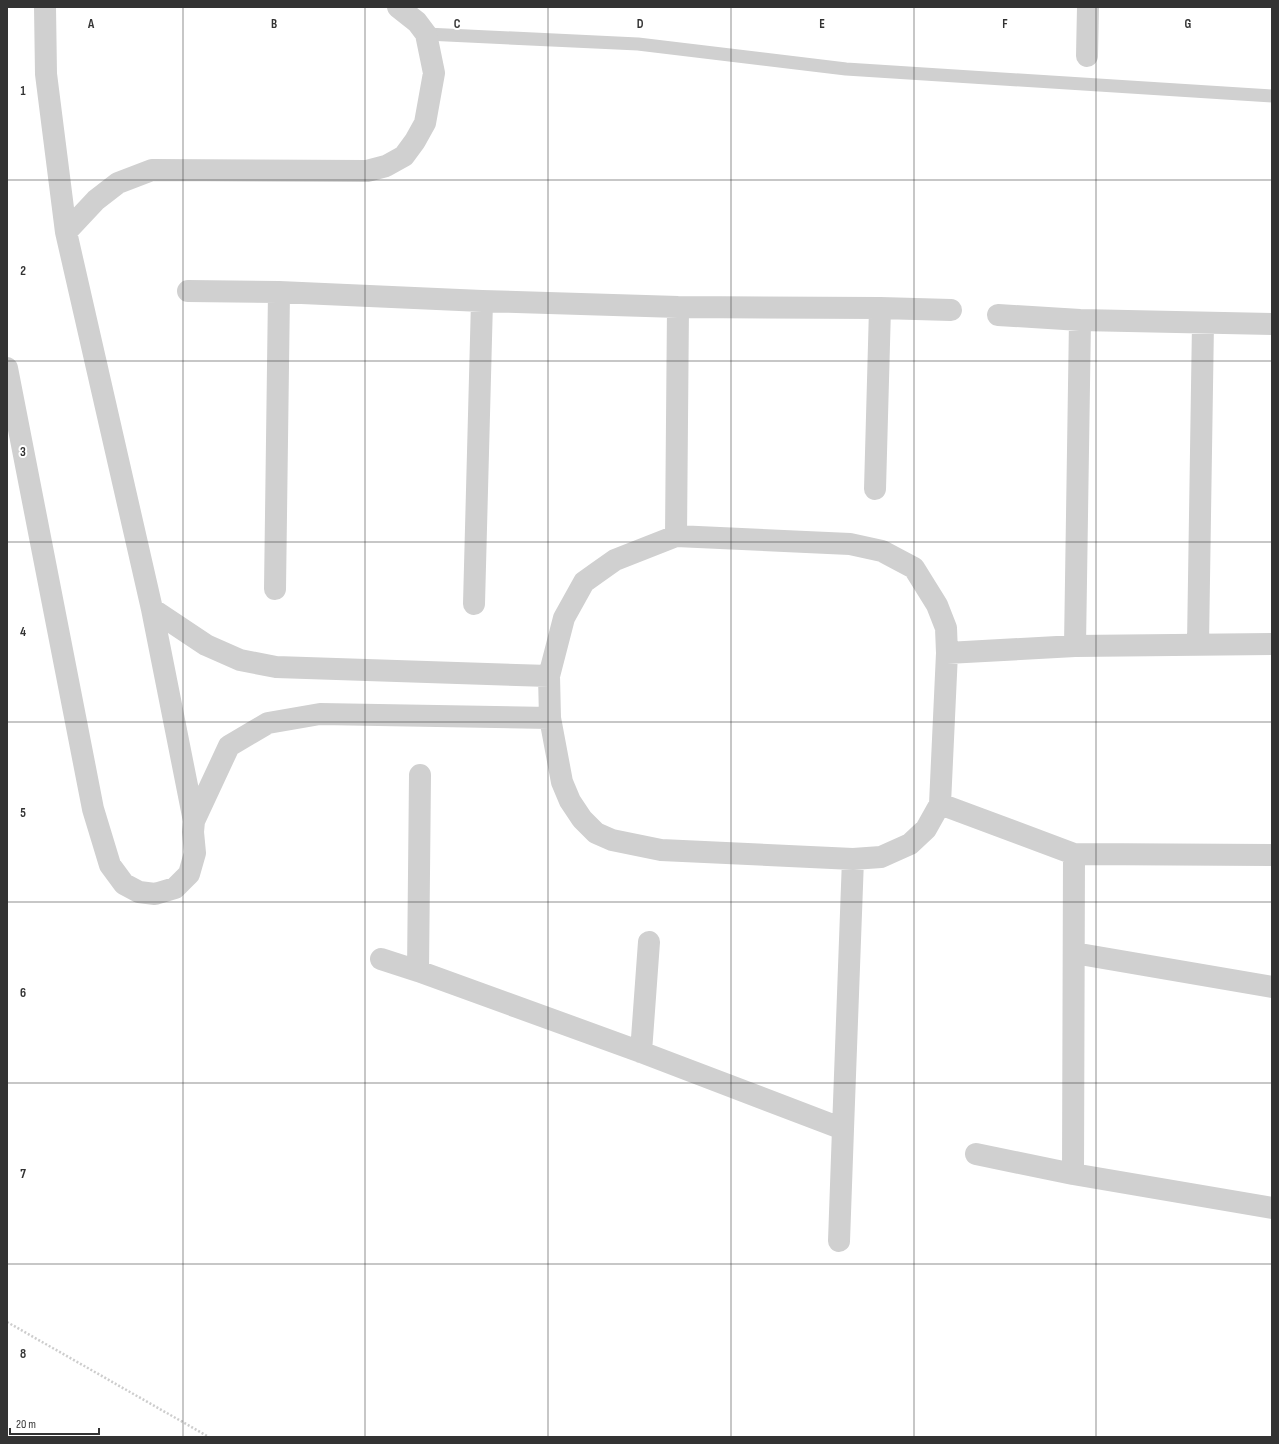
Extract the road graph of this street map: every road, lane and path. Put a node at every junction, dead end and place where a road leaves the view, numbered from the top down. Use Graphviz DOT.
graph roads {
  1 [pos="45,7"];
  2 [pos="398,7"];
  3 [pos="1088,7"];
  4 [pos="426,34"];
  5 [pos="1087,56"];
  6 [pos="1272,96"];
  7 [pos="66,232"];
  8 [pos="188,291"];
  9 [pos="279,292"];
  10 [pos="482,302"];
  11 [pos="678,307"];
  12 [pos="880,308"];
  13 [pos="951,310"];
  14 [pos="998,316"];
  15 [pos="1080,320"];
  16 [pos="1203,323"];
  17 [pos="1272,324"];
  18 [pos="7,368"];
  19 [pos="875,489"];
  20 [pos="676,536"];
  21 [pos="275,590"];
  22 [pos="474,604"];
  23 [pos="152,609"];
  24 [pos="1198,644"];
  25 [pos="1272,644"];
  26 [pos="1076,646"];
  27 [pos="947,653"];
  28 [pos="549,676"];
  29 [pos="550,718"];
  30 [pos="420,775"];
  31 [pos="940,804"];
  32 [pos="194,821"];
  33 [pos="1074,854"];
  34 [pos="1272,855"];
  35 [pos="853,860"];
  36 [pos="649,942"];
  37 [pos="1074,953"];
  38 [pos="380,959"];
  39 [pos="418,971"];
  40 [pos="1272,987"];
  41 [pos="641,1052"];
  42 [pos="843,1129"];
  43 [pos="976,1154"];
  44 [pos="1073,1174"];
  45 [pos="1272,1208"];
  46 [pos="839,1241"];
  47 [pos="7,1322"];
  48 [pos="209,1437"];
  1 -- 7 [label="street"];
  2 -- 4 [label="street"];
  3 -- 5 [label="street"];
  4 -- 6 [label="lane"];
  4 -- 7 [label="street"];
  7 -- 23 [label="street"];
  8 -- 9 [label="street"];
  9 -- 10 [label="street"];
  9 -- 21 [label="street"];
  10 -- 11 [label="street"];
  10 -- 22 [label="street"];
  11 -- 12 [label="street"];
  11 -- 20 [label="street"];
  12 -- 13 [label="street"];
  12 -- 19 [label="street"];
  14 -- 15 [label="street"];
  15 -- 16 [label="street"];
  15 -- 26 [label="street"];
  16 -- 17 [label="street"];
  16 -- 24 [label="street"];
  18 -- 32 [label="street"];
  20 -- 27 [label="street"];
  20 -- 28 [label="street"];
  23 -- 28 [label="street"];
  23 -- 32 [label="street"];
  24 -- 25 [label="street"];
  24 -- 26 [label="street"];
  26 -- 27 [label="street"];
  27 -- 31 [label="street"];
  28 -- 29 [label="street"];
  29 -- 32 [label="street"];
  29 -- 35 [label="street"];
  30 -- 39 [label="street"];
  31 -- 33 [label="street"];
  31 -- 35 [label="street"];
  33 -- 34 [label="street"];
  33 -- 37 [label="street"];
  35 -- 42 [label="street"];
  36 -- 41 [label="street"];
  37 -- 40 [label="street"];
  37 -- 44 [label="street"];
  38 -- 39 [label="street"];
  39 -- 41 [label="street"];
  41 -- 42 [label="street"];
  42 -- 46 [label="street"];
  43 -- 44 [label="street"];
  44 -- 45 [label="street"];
  47 -- 48 [label="path"];
}
